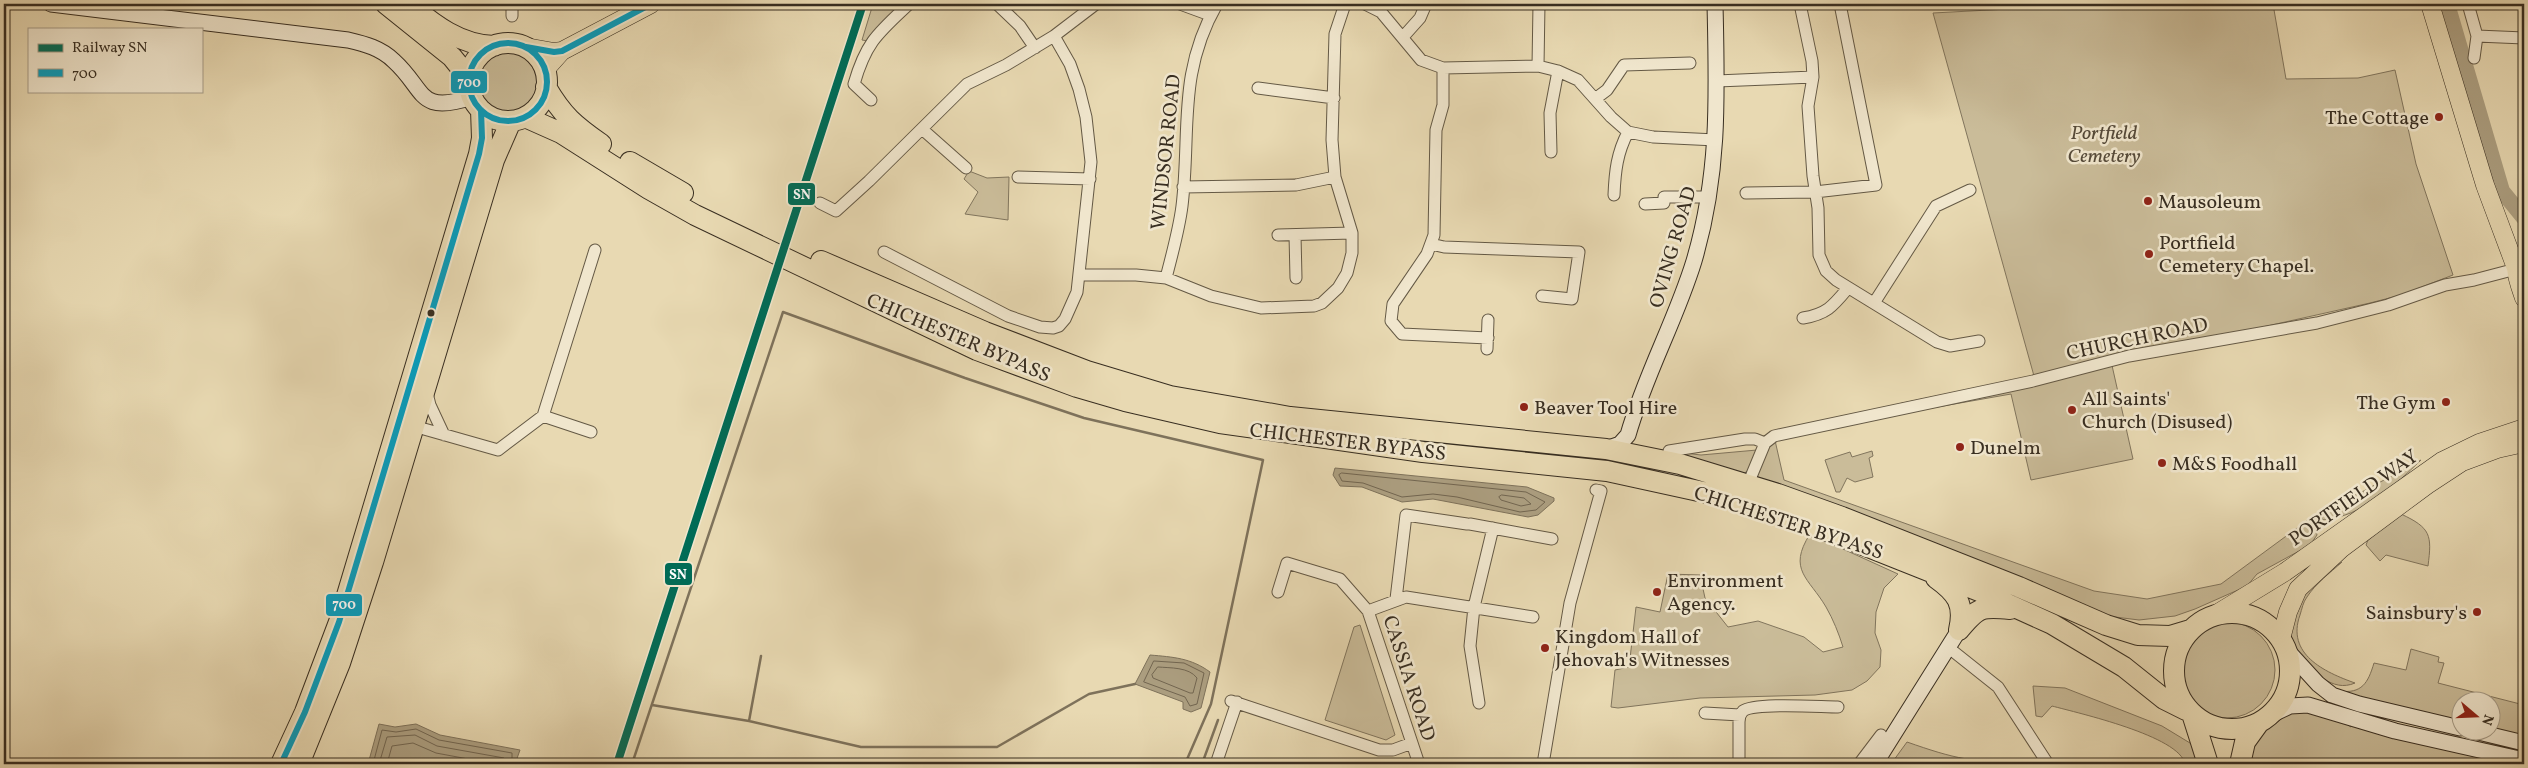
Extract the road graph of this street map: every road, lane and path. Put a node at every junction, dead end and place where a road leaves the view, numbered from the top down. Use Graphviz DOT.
graph roads {
  1 [pos="51,4"];
  2 [pos="386,4"];
  3 [pos="409,4"];
  4 [pos="651,4"];
  5 [pos="909,4"];
  6 [pos="1096,4"];
  7 [pos="1180,4"];
  8 [pos="1217,4"];
  9 [pos="1345,4"];
  10 [pos="1365,4"];
  11 [pos="1426,4"];
  12 [pos="1539,4"];
  13 [pos="1715,4"];
  14 [pos="1800,4"];
  15 [pos="1840,4"];
  16 [pos="2430,4"];
  17 [pos="2468,4"];
  18 [pos="1005,6"];
  19 [pos="1210,15"];
  20 [pos="1054,36"];
  21 [pos="2477,36"];
  22 [pos="1403,37"];
  23 [pos="2524,38"];
  24 [pos="494,46"];
  25 [pos="526,47"];
  26 [pos="1035,48"];
  27 [pos="562,51"];
  28 [pos="2474,58"];
  29 [pos="1690,63"];
  30 [pos="1538,66"];
  31 [pos="1444,68"];
  32 [pos="1558,71"];
  33 [pos="1813,77"];
  34 [pos="546,79"];
  35 [pos="1717,81"];
  36 [pos="1258,88"];
  37 [pos="474,95"];
  38 [pos="1334,98"];
  39 [pos="1595,99"];
  40 [pos="871,100"];
  41 [pos="518,119"];
  42 [pos="922,129"];
  43 [pos="1628,132"];
  44 [pos="1716,140"];
  45 [pos="1551,152"];
  46 [pos="966,168"];
  47 [pos="1018,177"];
  48 [pos="1335,177"];
  49 [pos="1090,179"];
  50 [pos="1183,186"];
  51 [pos="1970,190"];
  52 [pos="1815,192"];
  53 [pos="1746,193"];
  54 [pos="1614,195"];
  55 [pos="1710,197"];
  56 [pos="820,203"];
  57 [pos="1645,204"];
  58 [pos="2498,218"];
  59 [pos="1352,233"];
  60 [pos="1278,235"];
  61 [pos="1295,235"];
  62 [pos="761,239"];
  63 [pos="1431,244"];
  64 [pos="2524,249"];
  65 [pos="595,250"];
  66 [pos="884,252"];
  67 [pos="802,259"];
  68 [pos="2520,267"];
  69 [pos="1079,275"];
  70 [pos="1166,278"];
  71 [pos="1296,278"];
  72 [pos="1848,288"];
  73 [pos="1542,296"];
  74 [pos="2524,298"];
  75 [pos="1874,303"];
  76 [pos="1803,318"];
  77 [pos="1488,320"];
  78 [pos="1979,341"];
  79 [pos="425,387"];
  80 [pos="543,416"];
  81 [pos="406,424"];
  82 [pos="2524,428"];
  83 [pos="591,432"];
  84 [pos="1628,433"];
  85 [pos="444,435"];
  86 [pos="1765,443"];
  87 [pos="2524,443"];
  88 [pos="1606,450"];
  89 [pos="1669,451"];
  90 [pos="1644,456"];
  91 [pos="1748,484"];
  92 [pos="1596,490"];
  93 [pos="1493,528"];
  94 [pos="1552,539"];
  95 [pos="1922,568"];
  96 [pos="1278,592"];
  97 [pos="1396,599"];
  98 [pos="1474,607"];
  99 [pos="2019,609"];
  100 [pos="1368,611"];
  101 [pos="2213,616"];
  102 [pos="1533,617"];
  103 [pos="1959,630"];
  104 [pos="2190,630"];
  105 [pos="2283,644"];
  106 [pos="1949,648"];
  107 [pos="1479,702"];
  108 [pos="1838,707"];
  109 [pos="1705,713"];
  110 [pos="1740,715"];
  111 [pos="2194,717"];
  112 [pos="2265,719"];
  113 [pos="2450,726"];
  114 [pos="1881,735"];
  115 [pos="2500,737"];
  116 [pos="1412,743"];
  117 [pos="2524,743"];
  118 [pos="2524,760"];
  119 [pos="281,764"];
  120 [pos="299,764"];
  121 [pos="1216,764"];
  122 [pos="1419,764"];
  123 [pos="1543,764"];
  124 [pos="1739,764"];
  125 [pos="1859,764"];
  126 [pos="1874,764"];
  127 [pos="2048,764"];
  128 [pos="2208,764"];
  129 [pos="2222,764"];
  130 [pos="2240,764"];
  1 -- 37 [label="street"];
  2 -- 37 [label="highway"];
  3 -- 24 [label="highway"];
  4 -- 27 [label="main road"];
  5 -- 40 [label="street"];
  6 -- 20 [label="street"];
  7 -- 19 [label="street"];
  8 -- 19 [label="street, WINDSOR ROAD"];
  9 -- 38 [label="street"];
  10 -- 22 [label="street"];
  11 -- 22 [label="street"];
  12 -- 30 [label="street"];
  13 -- 35 [label="street, OVING ROAD"];
  14 -- 33 [label="street"];
  15 -- 52 [label="street"];
  16 -- 58 [label="main road"];
  17 -- 21 [label="street"];
  18 -- 26 [label="street"];
  19 -- 50 [label="street, WINDSOR ROAD"];
  20 -- 26 [label="street"];
  20 -- 49 [label="street"];
  21 -- 23 [label="street"];
  21 -- 28 [label="street"];
  22 -- 31 [label="street"];
  24 -- 25 [label="highway"];
  24 -- 37 [label="highway"];
  25 -- 27 [label="main road"];
  25 -- 34 [label="highway"];
  26 -- 42 [label="street"];
  27 -- 34 [label="main road"];
  29 -- 39 [label="street"];
  30 -- 31 [label="street"];
  30 -- 32 [label="street"];
  31 -- 63 [label="street"];
  32 -- 39 [label="street"];
  32 -- 45 [label="street"];
  33 -- 35 [label="street"];
  33 -- 52 [label="street"];
  34 -- 41 [label="highway"];
  34 -- 62 [label="highway, CHICHESTER BYPASS"];
  35 -- 44 [label="street, OVING ROAD"];
  36 -- 38 [label="street"];
  37 -- 41 [label="highway"];
  37 -- 81 [label="highway"];
  38 -- 48 [label="street"];
  39 -- 43 [label="street"];
  41 -- 62 [label="highway, CHICHESTER BYPASS"];
  41 -- 79 [label="highway"];
  42 -- 46 [label="street"];
  42 -- 56 [label="street"];
  43 -- 44 [label="street"];
  43 -- 54 [label="street"];
  44 -- 55 [label="street, OVING ROAD"];
  47 -- 49 [label="street"];
  48 -- 50 [label="street"];
  48 -- 59 [label="street"];
  49 -- 69 [label="street"];
  50 -- 70 [label="street, WINDSOR ROAD"];
  51 -- 75 [label="street"];
  52 -- 53 [label="street"];
  52 -- 72 [label="street"];
  55 -- 57 [label="street"];
  55 -- 84 [label="street, OVING ROAD"];
  58 -- 64 [label="main road"];
  58 -- 68 [label="main road"];
  59 -- 61 [label="street"];
  59 -- 70 [label="street"];
  60 -- 61 [label="street"];
  61 -- 71 [label="street"];
  62 -- 67 [label="highway, CHICHESTER BYPASS"];
  63 -- 73 [label="street"];
  63 -- 77 [label="street"];
  65 -- 80 [label="street"];
  66 -- 69 [label="street"];
  67 -- 88 [label="highway, CHICHESTER BYPASS"];
  67 -- 95 [label="highway, CHICHESTER BYPASS"];
  68 -- 74 [label="main road"];
  68 -- 86 [label="street, CHURCH ROAD"];
  69 -- 70 [label="street"];
  72 -- 75 [label="street"];
  72 -- 76 [label="street"];
  75 -- 78 [label="street"];
  79 -- 81 [label="highway"];
  79 -- 85 [label="street"];
  80 -- 83 [label="street"];
  80 -- 85 [label="street"];
  81 -- 85 [label="street"];
  81 -- 119 [label="highway"];
  81 -- 120 [label="highway"];
  82 -- 101 [label="main road, PORTFIELD WAY"];
  84 -- 88 [label="street, OVING ROAD"];
  84 -- 90 [label="street"];
  86 -- 89 [label="street, CHURCH ROAD"];
  86 -- 91 [label="street"];
  87 -- 105 [label="main road, PORTFIELD WAY"];
  88 -- 90 [label="highway, CHICHESTER BYPASS"];
  90 -- 91 [label="highway, CHICHESTER BYPASS"];
  91 -- 104 [label="highway, CHICHESTER BYPASS"];
  92 -- 123 [label="street"];
  93 -- 94 [label="street"];
  93 -- 97 [label="street"];
  93 -- 98 [label="street"];
  95 -- 99 [label="highway, CHICHESTER BYPASS"];
  95 -- 103 [label="highway"];
  96 -- 100 [label="street, CASSIA ROAD"];
  97 -- 98 [label="street"];
  97 -- 100 [label="street"];
  98 -- 102 [label="street"];
  98 -- 107 [label="street"];
  99 -- 103 [label="highway"];
  99 -- 111 [label="highway, CHICHESTER BYPASS"];
  100 -- 116 [label="street, CASSIA ROAD"];
  101 -- 104 [label="highway"];
  101 -- 105 [label="highway"];
  103 -- 106 [label="street"];
  104 -- 111 [label="highway"];
  105 -- 112 [label="highway"];
  105 -- 113 [label="street"];
  106 -- 126 [label="street"];
  106 -- 127 [label="street"];
  108 -- 110 [label="street"];
  109 -- 110 [label="street"];
  110 -- 124 [label="street"];
  111 -- 112 [label="highway"];
  111 -- 128 [label="highway"];
  111 -- 129 [label="highway"];
  112 -- 118 [label="street"];
  112 -- 130 [label="highway"];
  114 -- 125 [label="street"];
  115 -- 117 [label="street"];
  116 -- 121 [label="street"];
  116 -- 122 [label="street, CASSIA ROAD"];
}
